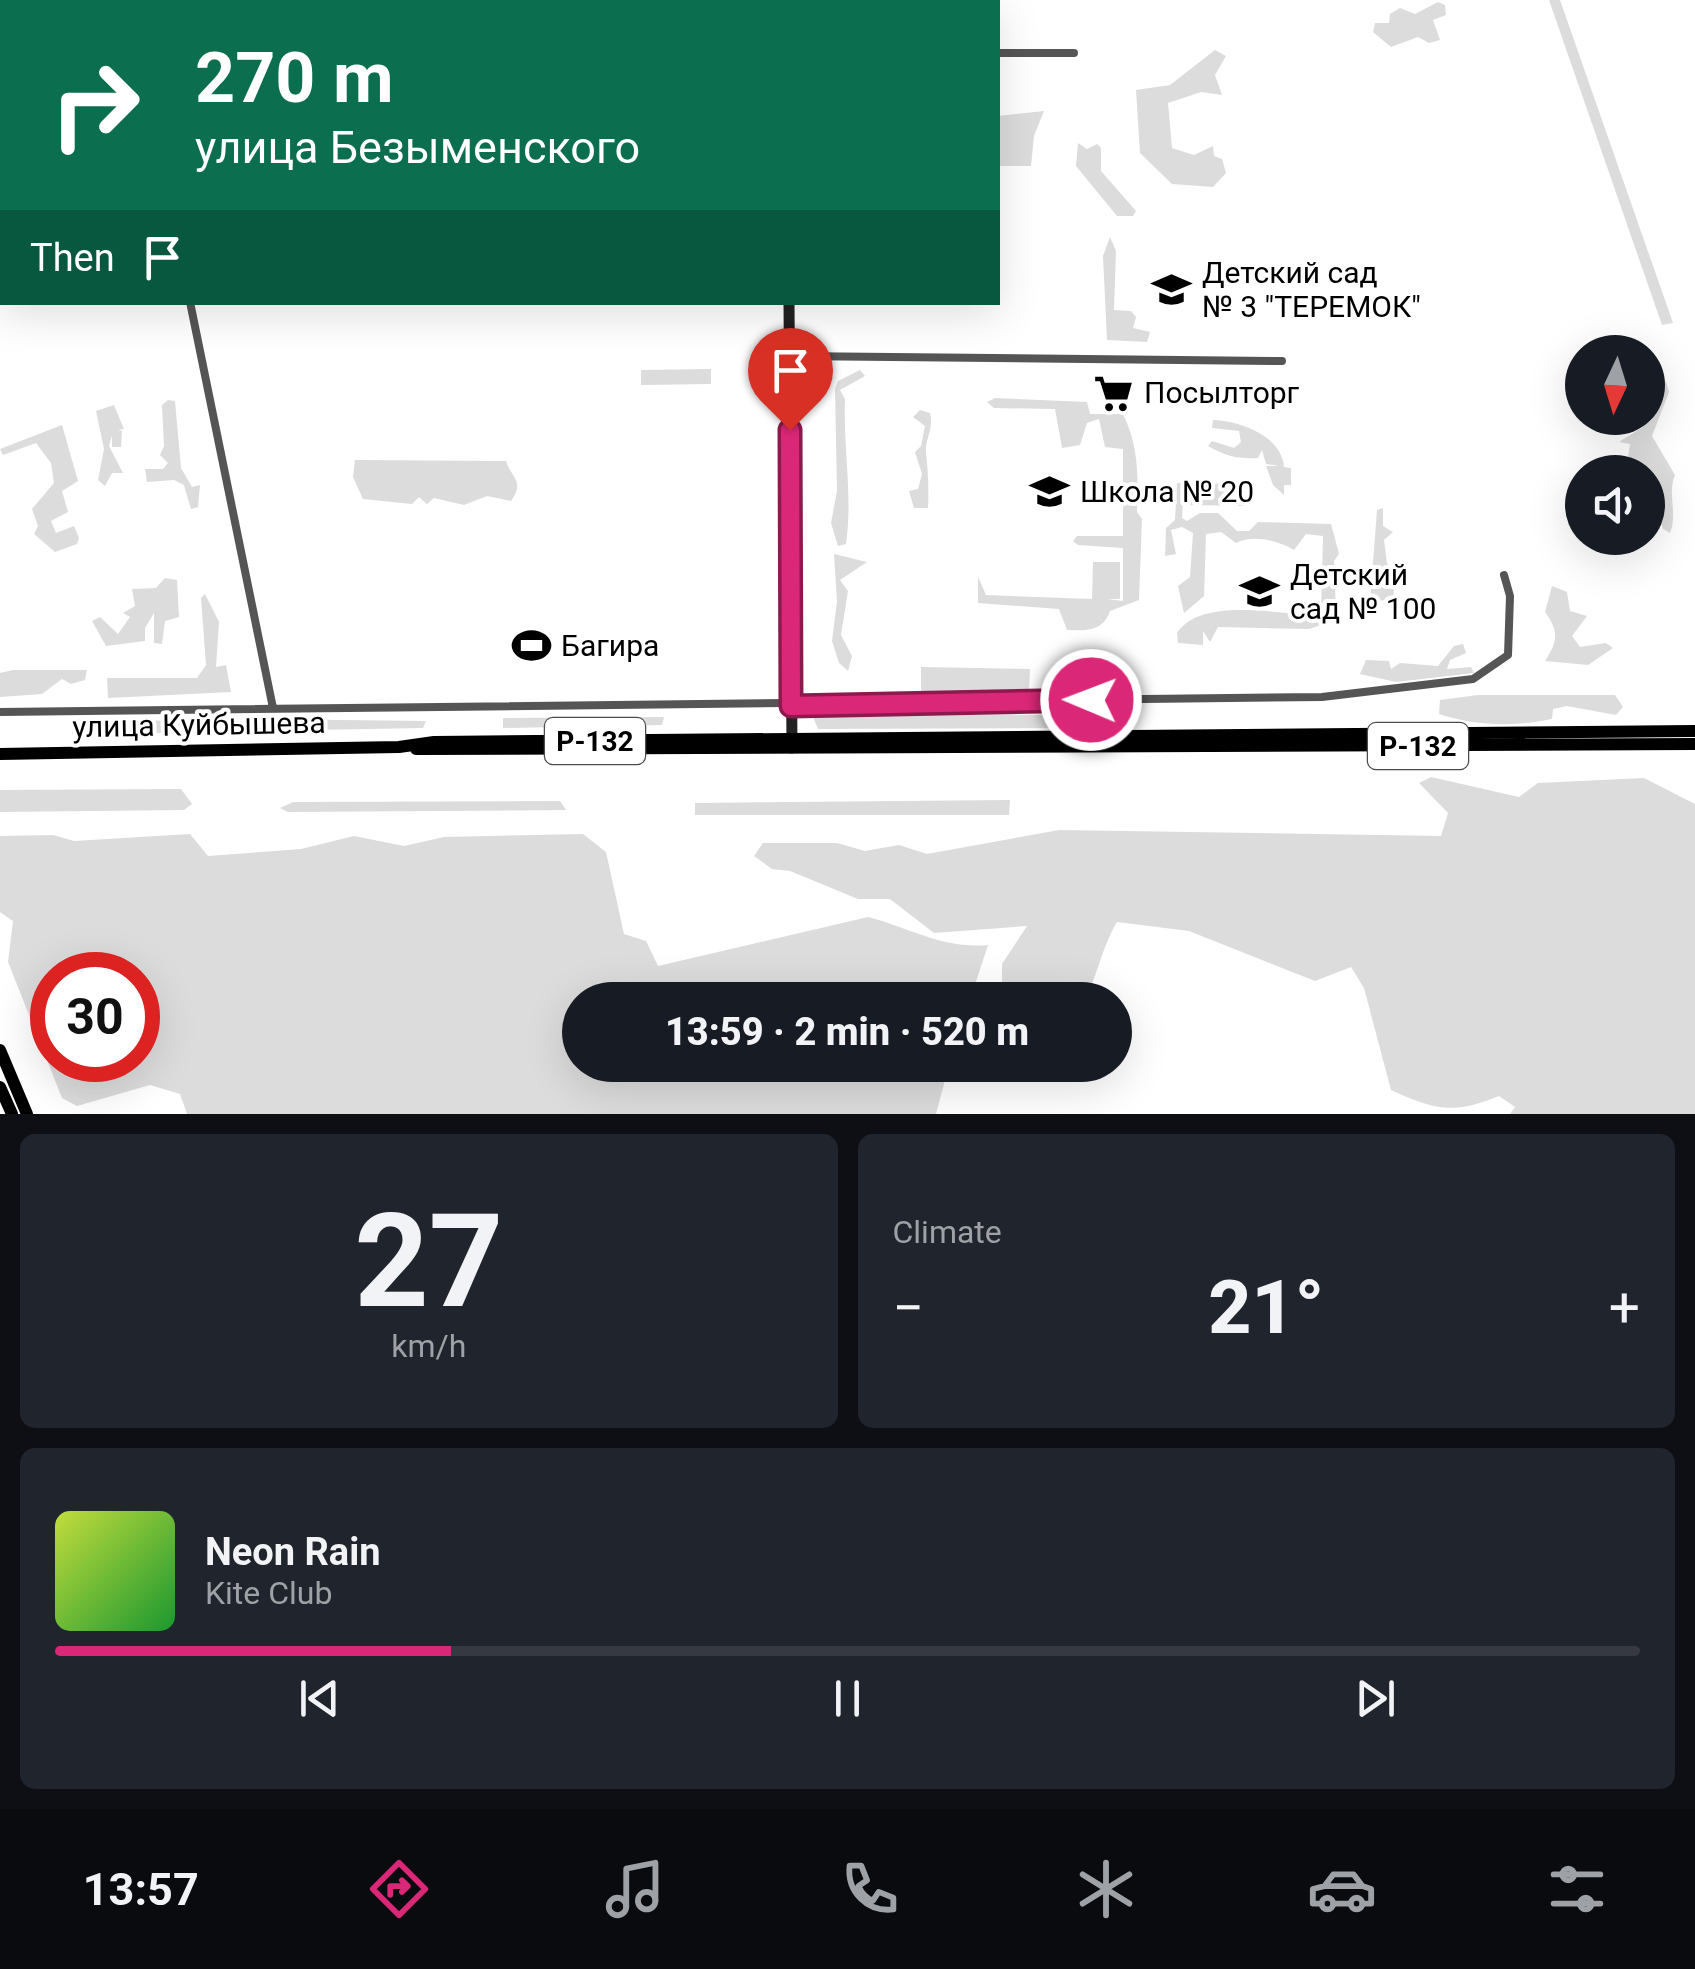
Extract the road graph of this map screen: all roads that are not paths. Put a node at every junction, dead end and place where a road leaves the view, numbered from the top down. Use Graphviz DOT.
graph roads {
  1 [pos="1000,53"];
  2 [pos="1074,54"];
  3 [pos="191,305"];
  4 [pos="789,305"];
  5 [pos="790,356"];
  6 [pos="1282,360"];
  7 [pos="1504,575"];
  8 [pos="1044,699"];
  9 [pos="1108,700"];
  10 [pos="791,706"];
  11 [pos="273,708"];
  12 [pos="0,712"];
  13 [pos="1695,732"];
  14 [pos="1695,744"];
  15 [pos="792,745"];
  16 [pos="2,754"];
  17 [pos="0,1050"];
  18 [pos="0,1087"];
  19 [pos="12,1114"];
  20 [pos="27,1114"];
  1 -- 2 [label="street"];
  3 -- 11 [label="street"];
  4 -- 5 [label="main road"];
  5 -- 6 [label="street"];
  5 -- 10 [label="main road"];
  7 -- 9 [label="street"];
  8 -- 9 [label="street"];
  8 -- 9 [label="street"];
  8 -- 10 [label="street"];
  10 -- 11 [label="street"];
  10 -- 15 [label="main road"];
  11 -- 12 [label="street"];
  13 -- 15 [label="highway, улица Куйбышева / Р-132"];
  14 -- 15 [label="highway, улица Куйбышева / Р-132"];
  15 -- 16 [label="highway, улица Куйбышева / Р-132"];
  17 -- 20 [label="highway"];
  18 -- 19 [label="highway"];
}
